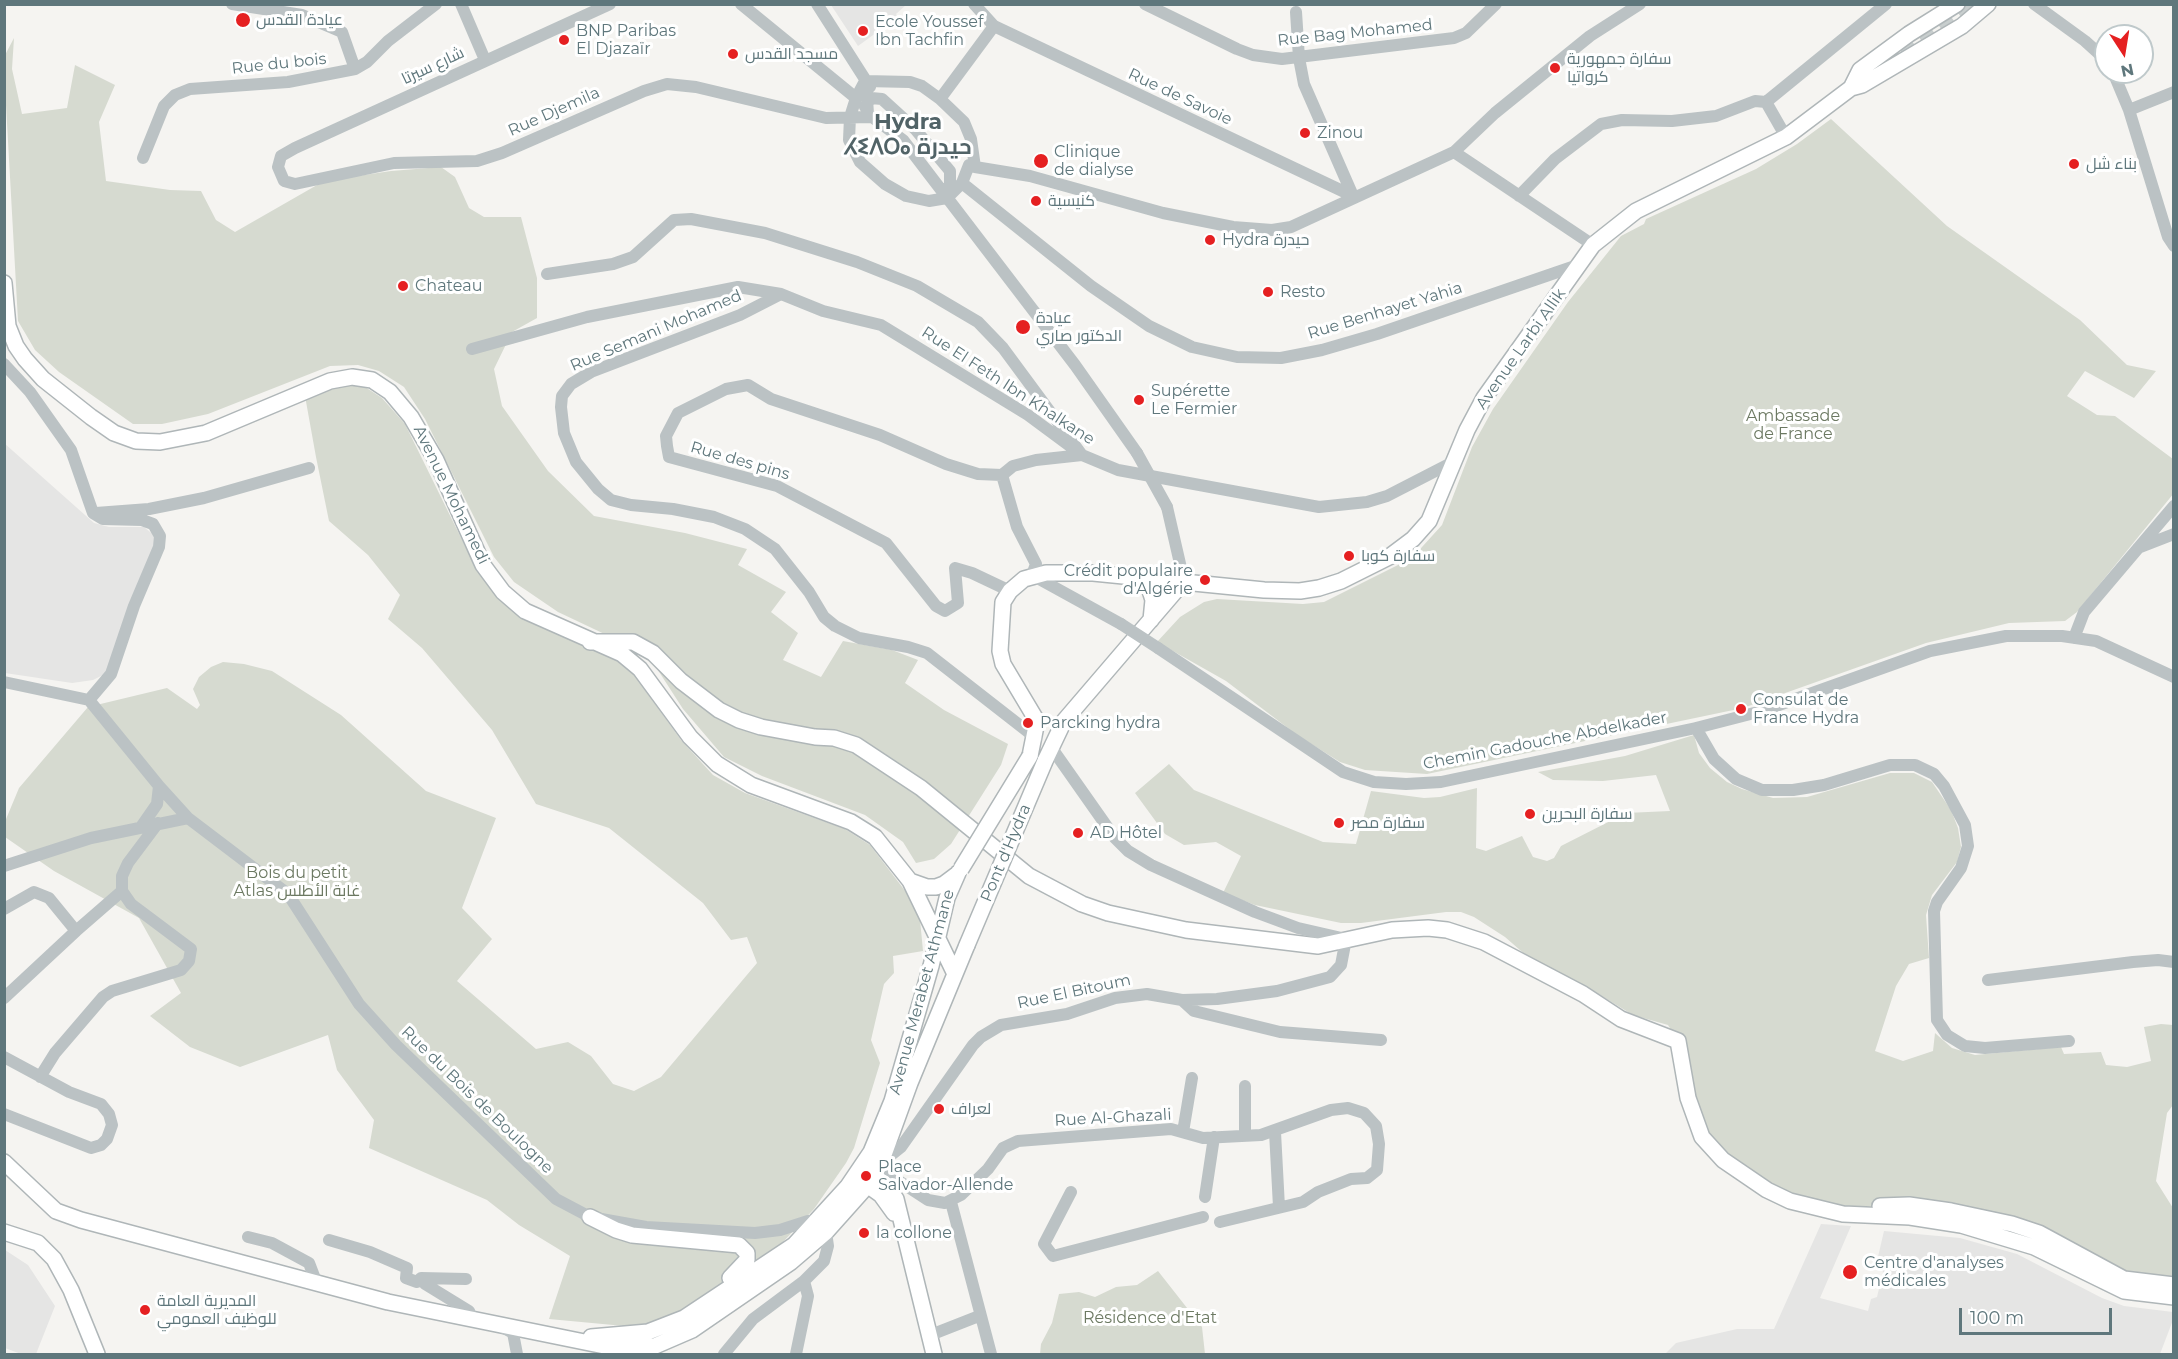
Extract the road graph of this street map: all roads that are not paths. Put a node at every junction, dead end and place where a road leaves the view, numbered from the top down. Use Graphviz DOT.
graph roads {
  1 [pos="232,4"];
  2 [pos="436,4"];
  3 [pos="461,4"];
  4 [pos="610,4"];
  5 [pos="741,4"];
  6 [pos="817,4"];
  7 [pos="974,4"];
  8 [pos="1146,4"];
  9 [pos="1496,4"];
  10 [pos="1641,4"];
  11 [pos="1886,4"];
  12 [pos="1957,4"];
  13 [pos="1988,4"];
  14 [pos="2034,4"];
  15 [pos="595,7"];
  16 [pos="1972,10"];
  17 [pos="1296,12"];
  18 [pos="994,27"];
  19 [pos="2094,50"];
  20 [pos="1299,58"];
  21 [pos="485,60"];
  22 [pos="355,69"];
  23 [pos="866,82"];
  24 [pos="2118,84"];
  25 [pos="1851,88"];
  26 [pos="2174,92"];
  27 [pos="856,98"];
  28 [pos="940,99"];
  29 [pos="884,100"];
  30 [pos="1766,102"];
  31 [pos="2129,110"];
  32 [pos="870,114"];
  33 [pos="850,117"];
  34 [pos="1786,137"];
  35 [pos="1454,152"];
  36 [pos="143,158"];
  37 [pos="975,166"];
  38 [pos="278,167"];
  39 [pos="948,171"];
  40 [pos="933,180"];
  41 [pos="962,183"];
  42 [pos="945,196"];
  43 [pos="1353,196"];
  44 [pos="1519,196"];
  45 [pos="1593,245"];
  46 [pos="2174,246"];
  47 [pos="1578,265"];
  48 [pos="547,274"];
  49 [pos="4,283"];
  50 [pos="781,294"];
  51 [pos="10,346"];
  52 [pos="472,349"];
  53 [pos="4,364"];
  54 [pos="1082,455"];
  55 [pos="1455,461"];
  56 [pos="309,468"];
  57 [pos="1002,475"];
  58 [pos="2174,506"];
  59 [pos="93,513"];
  60 [pos="2174,534"];
  61 [pos="2138,548"];
  62 [pos="1032,575"];
  63 [pos="1141,577"];
  64 [pos="1177,581"];
  65 [pos="1217,585"];
  66 [pos="1010,591"];
  67 [pos="1151,620"];
  68 [pos="2074,638"];
  69 [pos="590,642"];
  70 [pos="2174,677"];
  71 [pos="4,682"];
  72 [pos="89,700"];
  73 [pos="1037,721"];
  74 [pos="1064,721"];
  75 [pos="1696,728"];
  76 [pos="1036,738"];
  77 [pos="1042,755"];
  78 [pos="159,786"];
  79 [pos="188,818"];
  80 [pos="158,823"];
  81 [pos="141,826"];
  82 [pos="4,866"];
  83 [pos="959,871"];
  84 [pos="910,880"];
  85 [pos="122,891"];
  86 [pos="4,909"];
  87 [pos="76,931"];
  88 [pos="937,938"];
  89 [pos="1346,939"];
  90 [pos="967,945"];
  91 [pos="2174,962"];
  92 [pos="955,974"];
  93 [pos="1988,980"];
  94 [pos="4,999"];
  95 [pos="1182,1000"];
  96 [pos="1381,1040"];
  97 [pos="2069,1041"];
  98 [pos="4,1057"];
  99 [pos="40,1077"];
  100 [pos="1192,1078"];
  101 [pos="1245,1086"];
  102 [pos="4,1114"];
  103 [pos="1183,1132"];
  104 [pos="1275,1132"];
  105 [pos="1245,1136"];
  106 [pos="1214,1137"];
  107 [pos="4,1162"];
  108 [pos="870,1173"];
  109 [pos="1071,1192"];
  110 [pos="1205,1197"];
  111 [pos="951,1202"];
  112 [pos="1279,1207"];
  113 [pos="1843,1214"];
  114 [pos="590,1217"];
  115 [pos="1203,1217"];
  116 [pos="1220,1222"];
  117 [pos="822,1227"];
  118 [pos="4,1232"];
  119 [pos="248,1237"];
  120 [pos="329,1240"];
  121 [pos="421,1278"];
  122 [pos="466,1279"];
  123 [pos="804,1281"];
  124 [pos="316,1284"];
  125 [pos="2174,1285"];
  126 [pos="2174,1297"];
  127 [pos="688,1315"];
  128 [pos="979,1316"];
  129 [pos="471,1317"];
  130 [pos="491,1322"];
  131 [pos="928,1336"];
  132 [pos="563,1337"];
  133 [pos="97,1354"];
  134 [pos="517,1354"];
  135 [pos="724,1354"];
  136 [pos="796,1354"];
  137 [pos="934,1354"];
  138 [pos="991,1354"];
  1 -- 22 [label="street"];
  2 -- 22 [label="street, Rue du bois"];
  3 -- 21 [label="street"];
  4 -- 15 [label="street, شارع سيرتا"];
  5 -- 27 [label="street"];
  6 -- 23 [label="street"];
  7 -- 18 [label="street"];
  8 -- 20 [label="street, Rue Bag Mohamed"];
  9 -- 20 [label="street, Rue Bag Mohamed"];
  10 -- 35 [label="street"];
  11 -- 30 [label="street"];
  12 -- 25 [label="main road, Avenue Larbi Allik"];
  13 -- 16 [label="main road, Avenue Larbi Allik"];
  14 -- 19 [label="street"];
  15 -- 21 [label="street, شارع سيرتا"];
  16 -- 25 [label="main road, Avenue Larbi Allik"];
  17 -- 20 [label="street"];
  18 -- 28 [label="street"];
  18 -- 43 [label="street, Rue de Savoie"];
  20 -- 43 [label="street"];
  21 -- 38 [label="street, شارع سيرتا"];
  22 -- 36 [label="street, Rue du bois"];
  23 -- 27 [label="street"];
  23 -- 28 [label="street"];
  23 -- 29 [label="street"];
  23 -- 32 [label="street"];
  24 -- 31 [label="street"];
  25 -- 34 [label="main road, Avenue Larbi Allik"];
  26 -- 31 [label="street"];
  27 -- 33 [label="street"];
  28 -- 37 [label="street"];
  29 -- 32 [label="street"];
  29 -- 32 [label="street"];
  29 -- 39 [label="street"];
  30 -- 34 [label="street"];
  30 -- 44 [label="street"];
  31 -- 46 [label="street"];
  32 -- 33 [label="street"];
  32 -- 40 [label="street"];
  33 -- 38 [label="street, Rue Djemila"];
  33 -- 42 [label="street"];
  34 -- 45 [label="main road, Avenue Larbi Allik"];
  35 -- 43 [label="street"];
  35 -- 44 [label="street"];
  37 -- 41 [label="street"];
  37 -- 43 [label="street"];
  39 -- 40 [label="street"];
  39 -- 42 [label="street"];
  40 -- 42 [label="street"];
  41 -- 42 [label="street"];
  41 -- 47 [label="street, Rue Benhayet Yahia"];
  42 -- 64 [label="street, bridge"];
  44 -- 45 [label="street"];
  45 -- 47 [label="main road, Avenue Larbi Allik"];
  47 -- 55 [label="main road, Avenue Larbi Allik"];
  48 -- 54 [label="street"];
  49 -- 51 [label="main road, Avenue Mohamedi"];
  50 -- 52 [label="street, Rue El Feth Ibn Khalkane"];
  50 -- 54 [label="street, Rue El Feth Ibn Khalkane"];
  50 -- 76 [label="street, Rue Semani Mohamed"];
  51 -- 69 [label="main road, Avenue Mohamedi"];
  53 -- 59 [label="street"];
  54 -- 55 [label="street, Rue El Feth Ibn Khalkane"];
  54 -- 57 [label="street"];
  55 -- 65 [label="main road, Avenue Larbi Allik"];
  56 -- 59 [label="street"];
  57 -- 62 [label="street"];
  57 -- 66 [label="street, Rue des pins"];
  58 -- 61 [label="street"];
  59 -- 72 [label="street"];
  60 -- 61 [label="street"];
  61 -- 68 [label="street"];
  62 -- 63 [label="main road"];
  62 -- 66 [label="main road"];
  62 -- 75 [label="street, Chemin Gadouche Abdelkader, bridge"];
  63 -- 64 [label="main road"];
  63 -- 67 [label="main road"];
  64 -- 65 [label="main road, Avenue Larbi Allik"];
  64 -- 67 [label="main road"];
  65 -- 67 [label="main road"];
  66 -- 73 [label="main road"];
  67 -- 74 [label="main road"];
  68 -- 70 [label="street, Chemin Gadouche Abdelkader"];
  68 -- 75 [label="street, Chemin Gadouche Abdelkader"];
  69 -- 84 [label="main road, Avenue Mohamedi"];
  69 -- 89 [label="main road"];
  71 -- 72 [label="street"];
  72 -- 78 [label="street, Rue du Bois de Boulogne"];
  73 -- 74 [label="main road"];
  73 -- 76 [label="main road"];
  74 -- 77 [label="main road"];
  75 -- 97 [label="street"];
  76 -- 77 [label="main road"];
  77 -- 83 [label="main road, Avenue Merabet Athmane, bridge"];
  77 -- 89 [label="street"];
  77 -- 90 [label="main road, Pont d'Hydra, bridge"];
  78 -- 79 [label="street, Rue du Bois de Boulogne"];
  78 -- 81 [label="street"];
  79 -- 80 [label="street"];
  79 -- 114 [label="street, Rue du Bois de Boulogne"];
  80 -- 81 [label="street"];
  80 -- 85 [label="street"];
  81 -- 82 [label="street"];
  83 -- 84 [label="main road"];
  83 -- 88 [label="main road, Avenue Merabet Athmane"];
  84 -- 88 [label="main road, Avenue Mohamedi"];
  85 -- 87 [label="street"];
  85 -- 99 [label="street"];
  86 -- 87 [label="street"];
  87 -- 94 [label="street"];
  88 -- 90 [label="main road"];
  88 -- 92 [label="main road, Avenue Mohamedi"];
  88 -- 108 [label="main road, Avenue Merabet Athmane"];
  89 -- 95 [label="street, Rue El Bitoum"];
  89 -- 113 [label="main road"];
  90 -- 92 [label="main road, Pont d'Hydra"];
  91 -- 93 [label="street"];
  92 -- 108 [label="main road, Avenue Merabet Athmane"];
  95 -- 96 [label="street"];
  95 -- 108 [label="street, Rue El Bitoum"];
  98 -- 99 [label="street"];
  99 -- 102 [label="street"];
  100 -- 103 [label="street"];
  101 -- 105 [label="street"];
  103 -- 106 [label="street, Rue Al-Ghazali"];
  103 -- 111 [label="street, Rue Al-Ghazali"];
  104 -- 105 [label="street, Rue Al-Ghazali"];
  104 -- 112 [label="street"];
  104 -- 112 [label="street, Rue Al-Ghazali"];
  105 -- 106 [label="street, Rue Al-Ghazali"];
  106 -- 110 [label="street"];
  107 -- 124 [label="main road"];
  108 -- 111 [label="street"];
  108 -- 117 [label="main road"];
  108 -- 131 [label="main road"];
  109 -- 115 [label="street"];
  111 -- 128 [label="street"];
  112 -- 116 [label="street, Rue Al-Ghazali"];
  113 -- 125 [label="main road"];
  113 -- 126 [label="main road"];
  114 -- 117 [label="street, Rue du Bois de Boulogne"];
  114 -- 127 [label="main road"];
  117 -- 123 [label="street"];
  117 -- 127 [label="main road"];
  117 -- 132 [label="main road"];
  118 -- 133 [label="main road"];
  119 -- 124 [label="street"];
  120 -- 121 [label="street"];
  121 -- 122 [label="street"];
  121 -- 129 [label="street"];
  123 -- 135 [label="street"];
  123 -- 136 [label="street"];
  124 -- 129 [label="main road"];
  127 -- 132 [label="main road"];
  128 -- 131 [label="street"];
  128 -- 138 [label="street"];
  129 -- 130 [label="main road"];
  130 -- 132 [label="main road"];
  130 -- 134 [label="street"];
  131 -- 137 [label="main road"];
}
